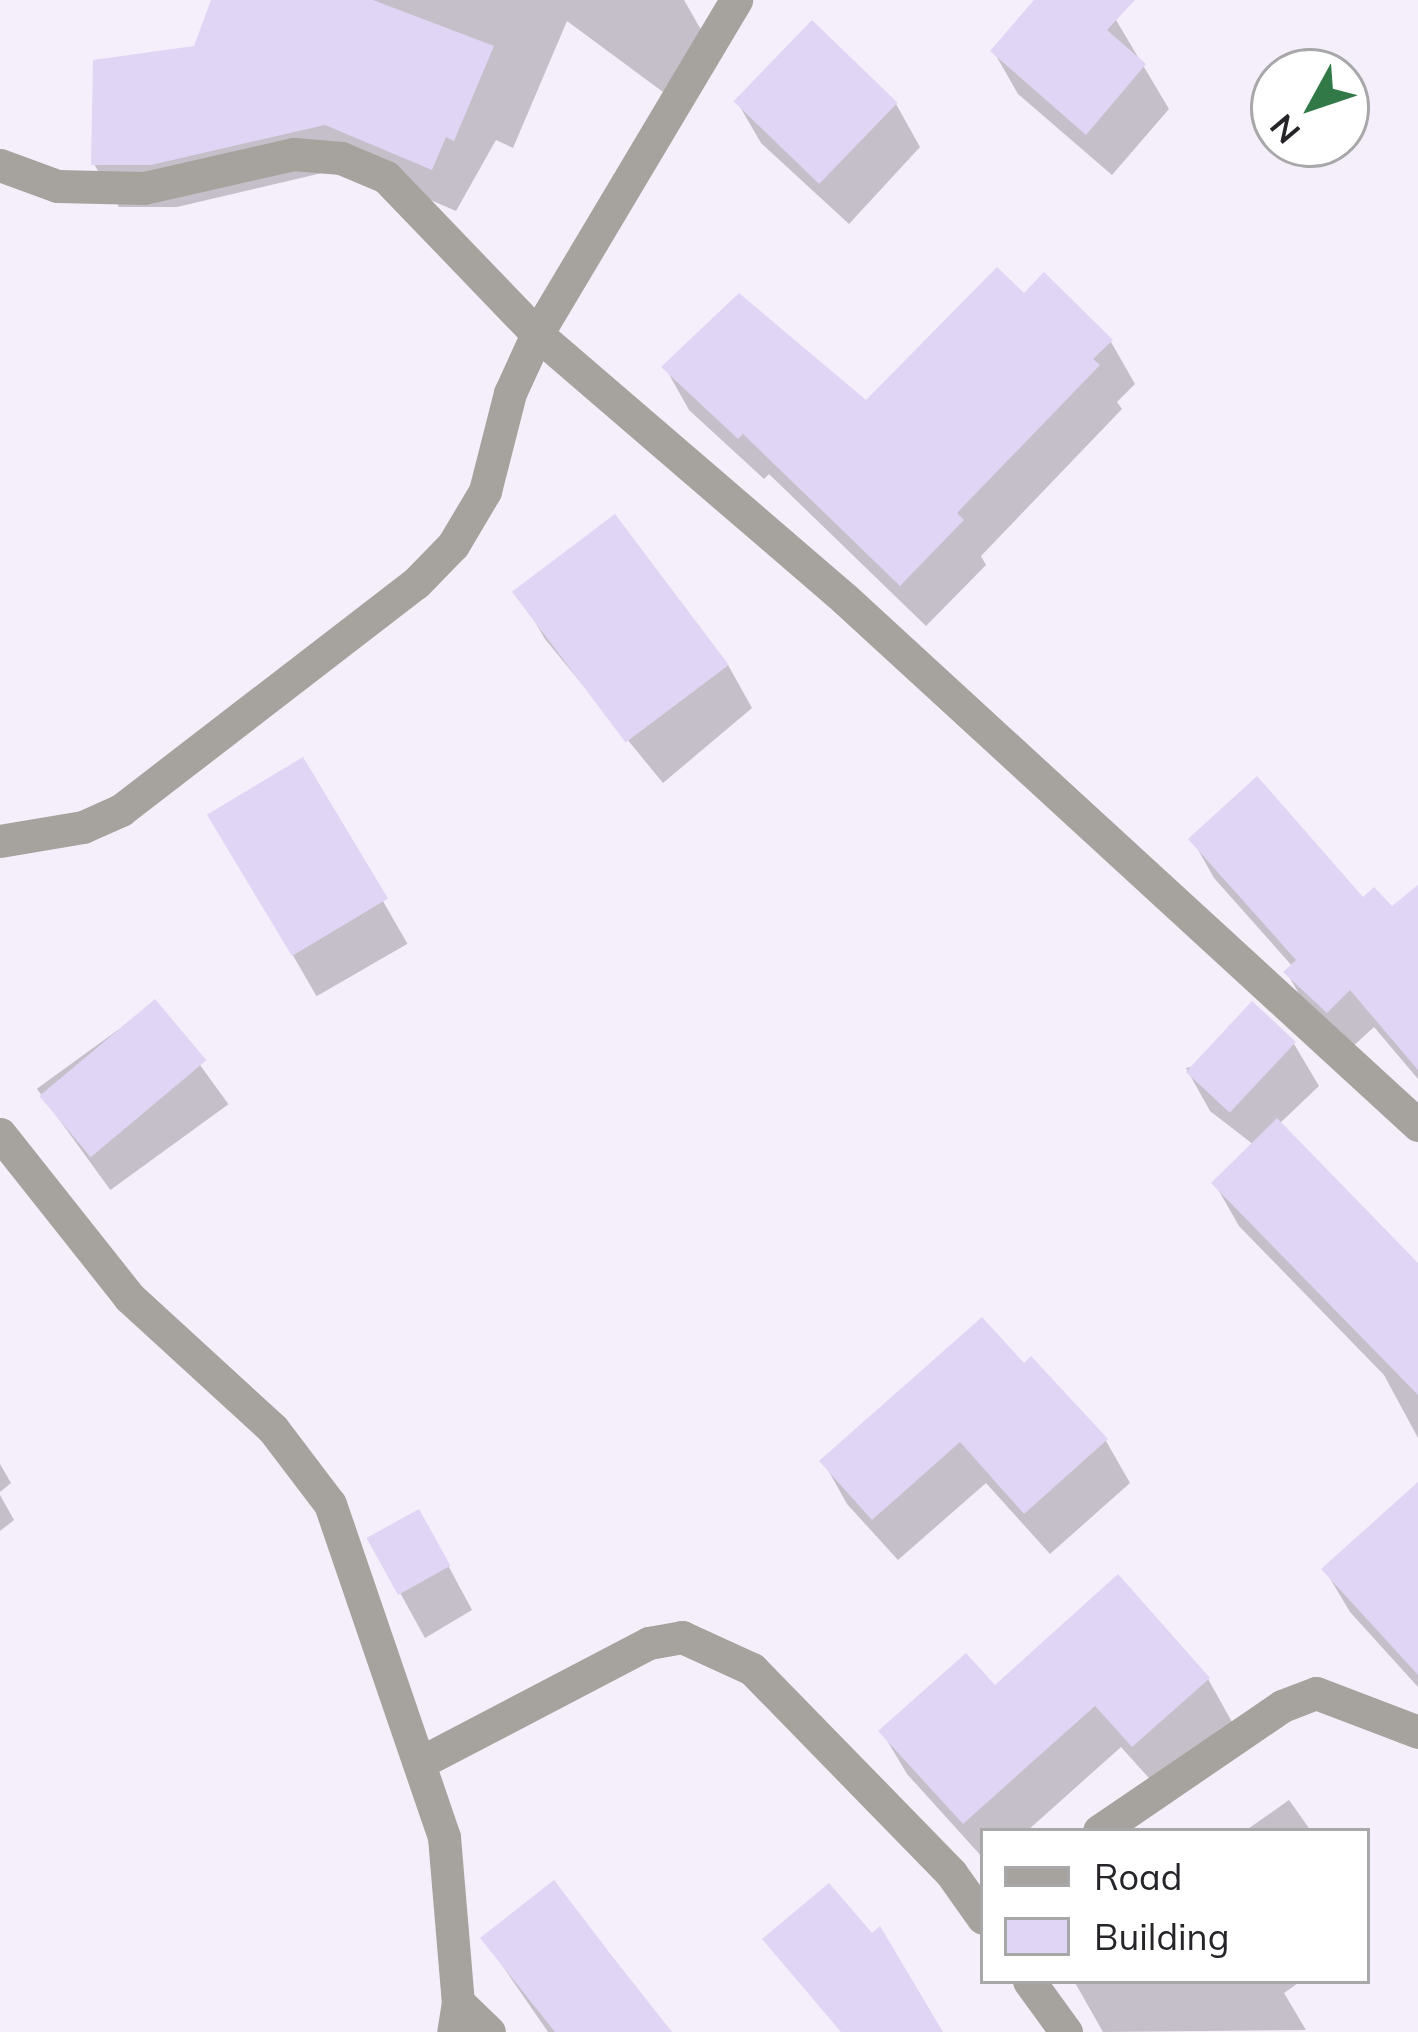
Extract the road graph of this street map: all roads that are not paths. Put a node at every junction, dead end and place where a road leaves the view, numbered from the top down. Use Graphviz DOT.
graph roads {
  1 [pos="736,0"];
  2 [pos="0,166"];
  3 [pos="537,334"];
  4 [pos="0,842"];
  5 [pos="1418,1125"];
  6 [pos="0,1134"];
  7 [pos="1418,1732"];
  8 [pos="423,1761"];
  9 [pos="1103,1828"];
  10 [pos="967,1869"];
  11 [pos="980,1909"];
  12 [pos="1031,1984"];
  13 [pos="456,2017"];
  14 [pos="489,2032"];
  15 [pos="1066,2032"];
  1 -- 3 [label="street"];
  2 -- 3 [label="street"];
  3 -- 4 [label="street"];
  3 -- 5 [label="street"];
  6 -- 8 [label="street"];
  7 -- 9 [label="street"];
  8 -- 10 [label="street"];
  8 -- 13 [label="street"];
  10 -- 11 [label="street"];
  12 -- 15 [label="street"];
  13 -- 14 [label="street"];
}
